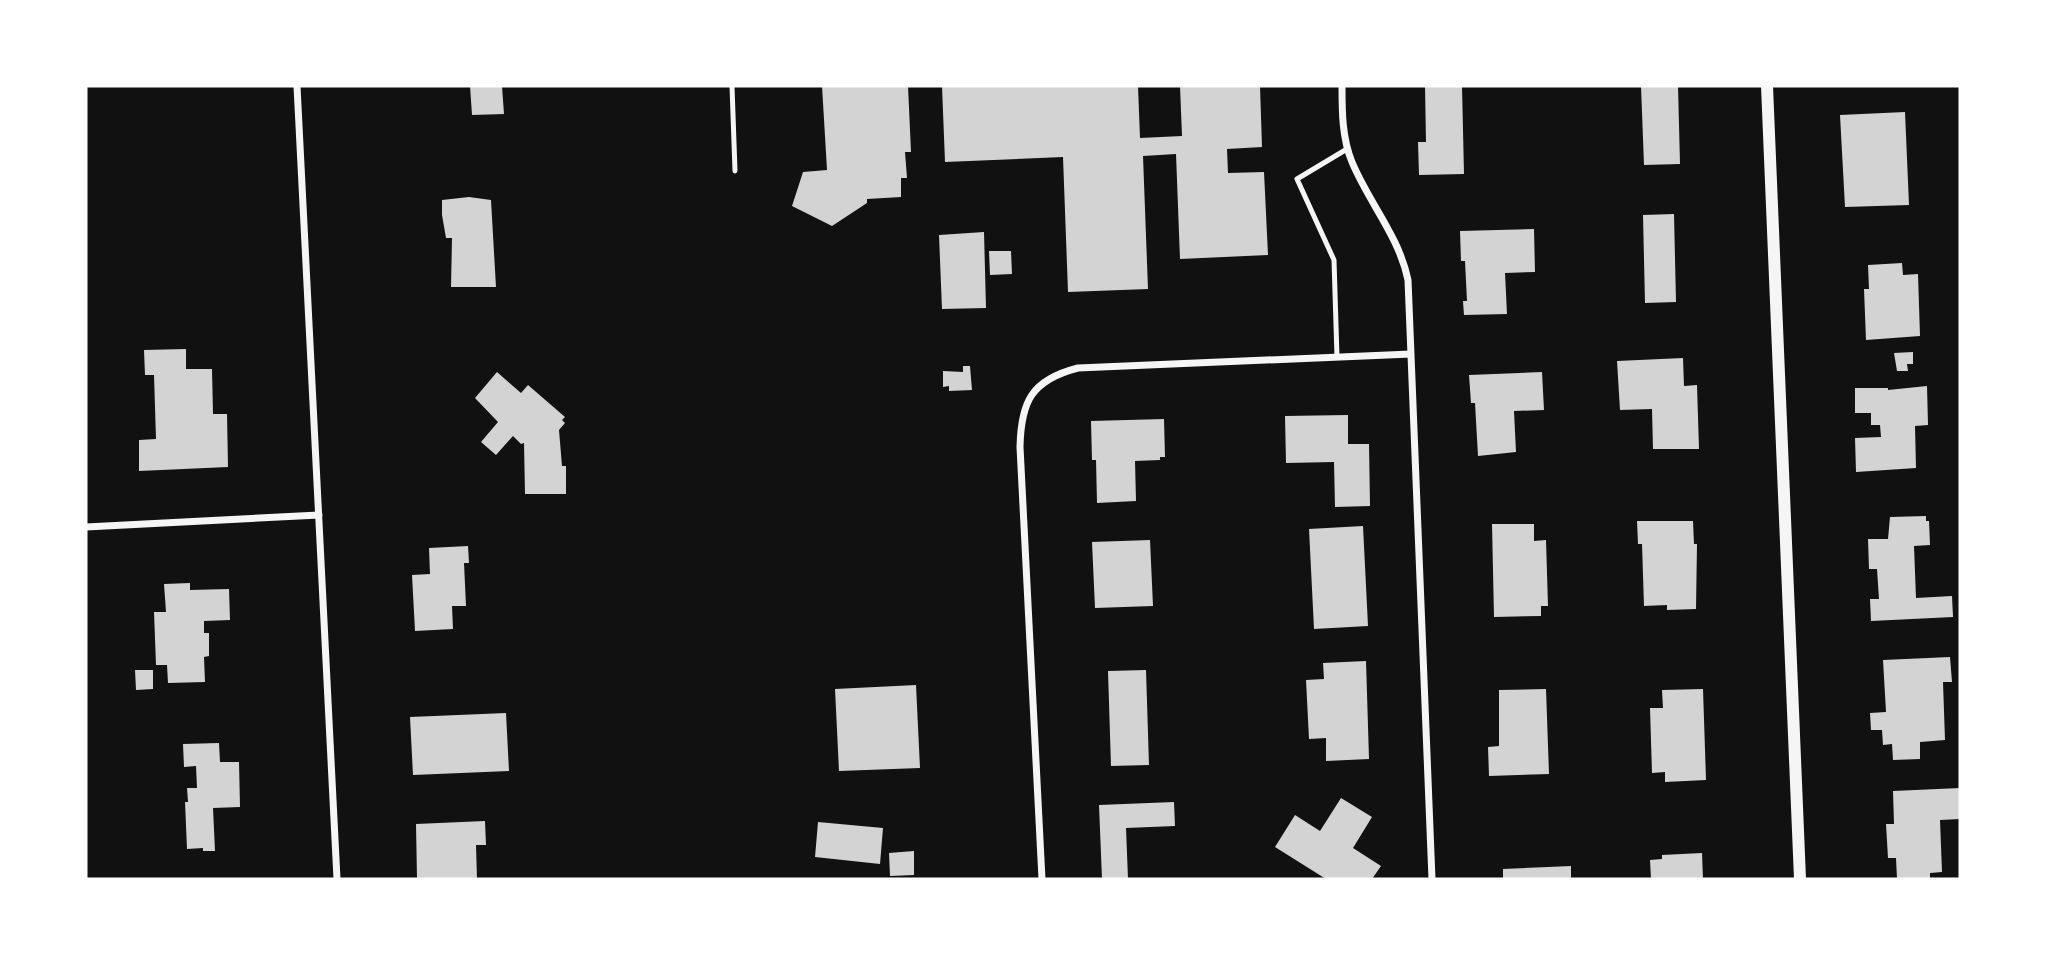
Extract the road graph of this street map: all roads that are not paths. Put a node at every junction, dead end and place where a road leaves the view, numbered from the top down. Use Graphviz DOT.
graph roads {
  1 [pos="297,86"];
  2 [pos="732,86"];
  3 [pos="1342,86"];
  4 [pos="1767,86"];
  5 [pos="1347,149"];
  6 [pos="735,171"];
  7 [pos="1410,354"];
  8 [pos="1337,357"];
  9 [pos="319,515"];
  10 [pos="86,527"];
  11 [pos="337,879"];
  12 [pos="1042,879"];
  13 [pos="1432,879"];
  14 [pos="1800,879"];
  1 -- 9 [label="street"];
  2 -- 6 [label="lane"];
  3 -- 5 [label="street"];
  4 -- 14 [label="street"];
  5 -- 7 [label="street"];
  5 -- 8 [label="lane"];
  7 -- 8 [label="street"];
  7 -- 13 [label="street"];
  8 -- 12 [label="street"];
  9 -- 10 [label="street"];
  9 -- 11 [label="street"];
}
